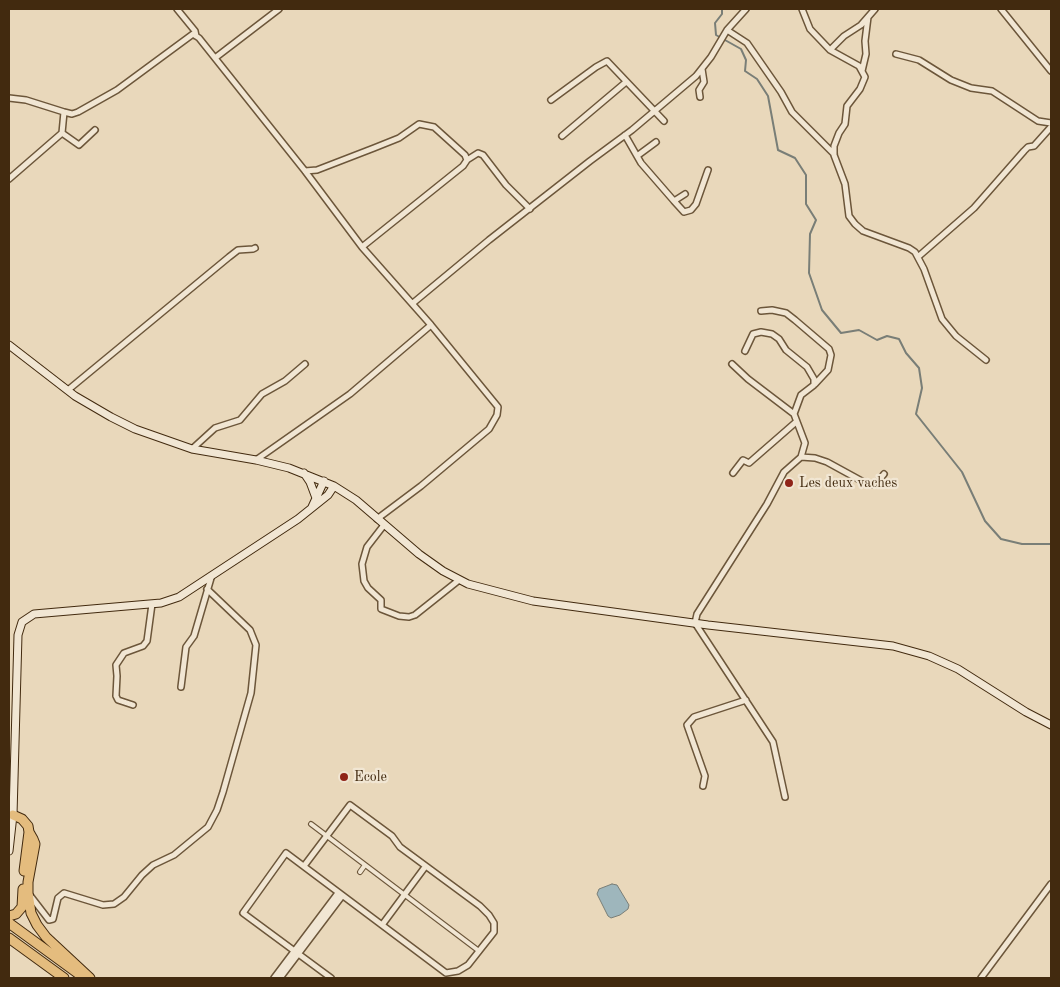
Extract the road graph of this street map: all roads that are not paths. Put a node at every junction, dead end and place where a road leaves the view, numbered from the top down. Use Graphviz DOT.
graph roads {
  1 [pos="177,9"];
  2 [pos="279,9"];
  3 [pos="746,9"];
  4 [pos="802,9"];
  5 [pos="875,9"];
  6 [pos="1001,9"];
  7 [pos="868,16"];
  8 [pos="727,30"];
  9 [pos="196,36"];
  10 [pos="830,50"];
  11 [pos="896,54"];
  12 [pos="215,58"];
  13 [pos="702,69"];
  14 [pos="1051,71"];
  15 [pos="862,72"];
  16 [pos="626,82"];
  17 [pos="700,97"];
  18 [pos="9,98"];
  19 [pos="551,100"];
  20 [pos="653,111"];
  21 [pos="64,112"];
  22 [pos="664,121"];
  23 [pos="1051,125"];
  24 [pos="95,130"];
  25 [pos="62,133"];
  26 [pos="625,135"];
  27 [pos="562,136"];
  28 [pos="656,142"];
  29 [pos="834,155"];
  30 [pos="637,156"];
  31 [pos="467,160"];
  32 [pos="708,170"];
  33 [pos="305,171"];
  34 [pos="9,179"];
  35 [pos="685,194"];
  36 [pos="674,201"];
  37 [pos="530,209"];
  38 [pos="362,247"];
  39 [pos="255,248"];
  40 [pos="918,256"];
  41 [pos="412,303"];
  42 [pos="761,311"];
  43 [pos="432,325"];
  44 [pos="9,345"];
  45 [pos="745,351"];
  46 [pos="986,360"];
  47 [pos="305,364"];
  48 [pos="732,364"];
  49 [pos="814,385"];
  50 [pos="68,390"];
  51 [pos="794,414"];
  52 [pos="796,422"];
  53 [pos="192,449"];
  54 [pos="801,457"];
  55 [pos="256,460"];
  56 [pos="304,473"];
  57 [pos="733,473"];
  58 [pos="884,474"];
  59 [pos="324,481"];
  60 [pos="334,486"];
  61 [pos="344,492"];
  62 [pos="319,499"];
  63 [pos="377,519"];
  64 [pos="384,525"];
  65 [pos="210,578"];
  66 [pos="459,580"];
  67 [pos="207,589"];
  68 [pos="152,604"];
  69 [pos="695,623"];
  70 [pos="181,687"];
  71 [pos="746,700"];
  72 [pos="133,704"];
  73 [pos="12,717"];
  74 [pos="1051,724"];
  75 [pos="702,786"];
  76 [pos="785,796"];
  77 [pos="13,815"];
  78 [pos="311,824"];
  79 [pos="29,832"];
  80 [pos="326,836"];
  81 [pos="9,851"];
  82 [pos="365,865"];
  83 [pos="304,866"];
  84 [pos="426,866"];
  85 [pos="360,872"];
  86 [pos="1051,884"];
  87 [pos="28,892"];
  88 [pos="340,894"];
  89 [pos="404,894"];
  90 [pos="9,916"];
  91 [pos="9,923"];
  92 [pos="382,924"];
  93 [pos="9,938"];
  94 [pos="479,951"];
  95 [pos="297,952"];
  96 [pos="64,978"];
  97 [pos="85,978"];
  98 [pos="90,978"];
  99 [pos="274,978"];
  100 [pos="280,978"];
  101 [pos="331,978"];
  102 [pos="982,978"];
  1 -- 9 [label="street"];
  2 -- 12 [label="street"];
  3 -- 8 [label="street"];
  4 -- 10 [label="street"];
  5 -- 7 [label="street"];
  6 -- 14 [label="street"];
  7 -- 10 [label="street"];
  7 -- 15 [label="street"];
  8 -- 13 [label="street"];
  8 -- 29 [label="street"];
  9 -- 12 [label="street"];
  9 -- 21 [label="street"];
  10 -- 15 [label="street"];
  11 -- 23 [label="street"];
  12 -- 33 [label="street"];
  13 -- 17 [label="street"];
  13 -- 20 [label="street"];
  15 -- 29 [label="street"];
  16 -- 19 [label="street"];
  16 -- 20 [label="street"];
  16 -- 27 [label="street"];
  18 -- 21 [label="street"];
  20 -- 22 [label="street"];
  20 -- 26 [label="street"];
  21 -- 25 [label="street"];
  23 -- 40 [label="street"];
  24 -- 25 [label="street"];
  25 -- 34 [label="street"];
  26 -- 30 [label="street"];
  26 -- 37 [label="street"];
  28 -- 30 [label="street"];
  29 -- 40 [label="street"];
  30 -- 36 [label="street"];
  31 -- 33 [label="street"];
  31 -- 37 [label="street"];
  31 -- 38 [label="street"];
  32 -- 36 [label="street"];
  33 -- 38 [label="street"];
  35 -- 36 [label="street"];
  37 -- 41 [label="street"];
  38 -- 41 [label="street"];
  39 -- 50 [label="street"];
  40 -- 46 [label="street"];
  41 -- 43 [label="street"];
  42 -- 49 [label="street"];
  43 -- 55 [label="street"];
  43 -- 63 [label="street"];
  44 -- 50 [label="main road"];
  45 -- 49 [label="street"];
  47 -- 53 [label="street"];
  48 -- 51 [label="street"];
  49 -- 51 [label="street"];
  50 -- 53 [label="main road"];
  51 -- 52 [label="street"];
  52 -- 54 [label="street"];
  52 -- 57 [label="street"];
  53 -- 55 [label="main road"];
  54 -- 58 [label="street"];
  54 -- 69 [label="street"];
  55 -- 56 [label="main road"];
  56 -- 59 [label="main road"];
  56 -- 62 [label="main road"];
  59 -- 60 [label="main road"];
  59 -- 62 [label="main road"];
  60 -- 61 [label="main road"];
  60 -- 62 [label="main road"];
  61 -- 62 [label="main road"];
  61 -- 63 [label="main road"];
  62 -- 65 [label="main road"];
  63 -- 64 [label="main road"];
  64 -- 66 [label="main road"];
  64 -- 66 [label="street"];
  65 -- 67 [label="street"];
  65 -- 68 [label="main road"];
  66 -- 69 [label="main road"];
  67 -- 70 [label="street"];
  67 -- 87 [label="street"];
  68 -- 72 [label="street"];
  68 -- 73 [label="main road"];
  69 -- 71 [label="street"];
  69 -- 74 [label="main road"];
  71 -- 75 [label="street"];
  71 -- 76 [label="street"];
  73 -- 77 [label="main road"];
  77 -- 79 [label="highway"];
  77 -- 81 [label="main road"];
  78 -- 80 [label="street"];
  79 -- 87 [label="highway"];
  79 -- 90 [label="highway"];
  80 -- 82 [label="street"];
  80 -- 83 [label="street"];
  80 -- 84 [label="street"];
  82 -- 85 [label="street"];
  82 -- 89 [label="street"];
  83 -- 88 [label="street"];
  83 -- 95 [label="street"];
  84 -- 89 [label="street"];
  84 -- 94 [label="street"];
  86 -- 102 [label="street"];
  87 -- 98 [label="highway"];
  88 -- 92 [label="street"];
  88 -- 95 [label="street"];
  89 -- 92 [label="street"];
  89 -- 94 [label="street"];
  91 -- 97 [label="highway"];
  92 -- 94 [label="street"];
  93 -- 96 [label="highway"];
  95 -- 99 [label="street"];
  95 -- 100 [label="street"];
  95 -- 101 [label="street"];
}
